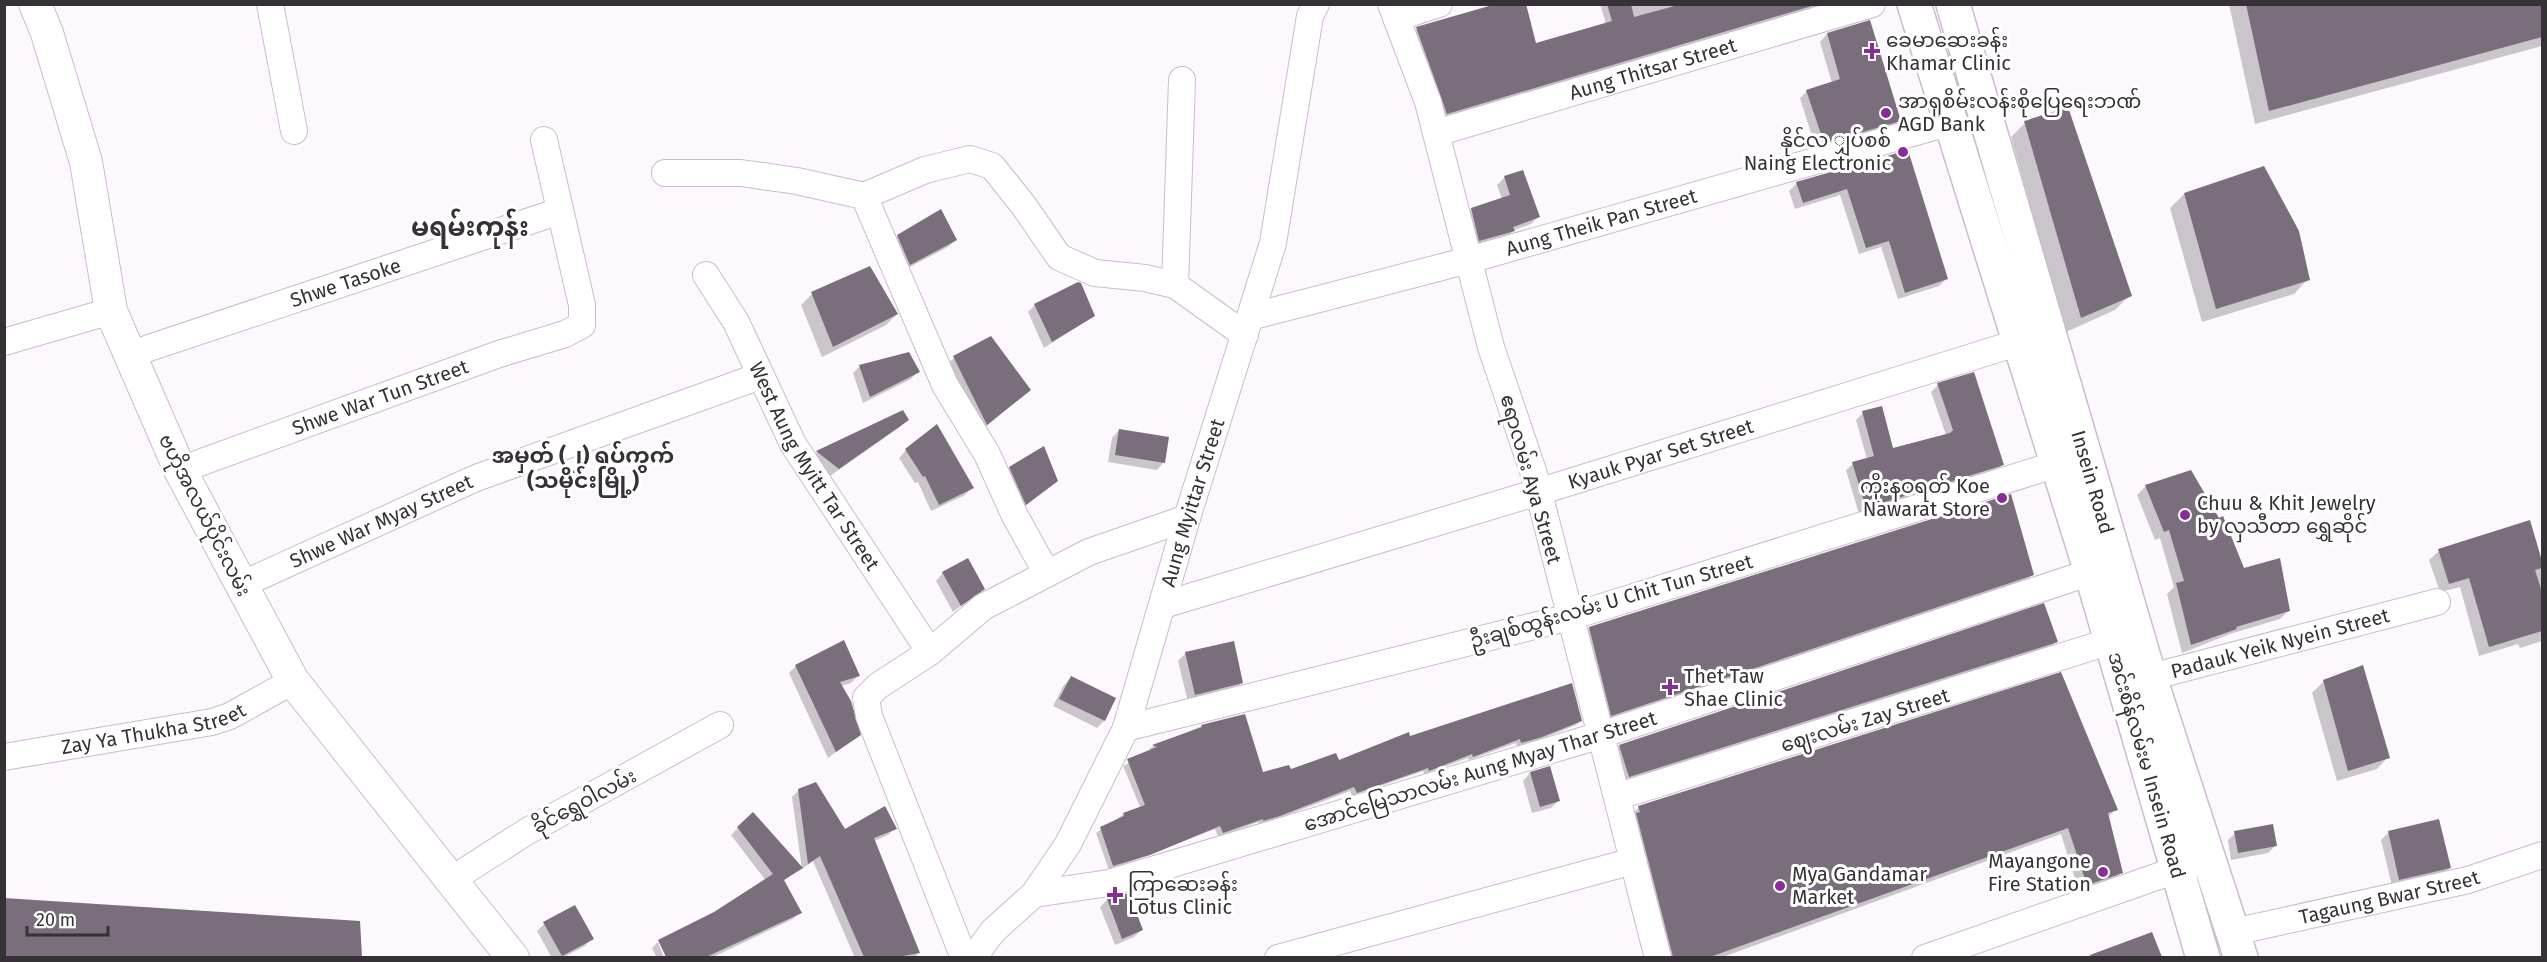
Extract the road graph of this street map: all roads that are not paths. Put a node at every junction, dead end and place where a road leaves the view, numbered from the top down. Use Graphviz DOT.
graph roads {
  1 [pos="34,4"];
  2 [pos="270,4"];
  3 [pos="1316,4"];
  4 [pos="1439,4"];
  5 [pos="1872,4"];
  6 [pos="1914,4"];
  7 [pos="1953,4"];
  8 [pos="1393,11"];
  9 [pos="1182,80"];
  10 [pos="1951,122"];
  11 [pos="294,131"];
  12 [pos="1436,133"];
  13 [pos="544,140"];
  14 [pos="665,173"];
  15 [pos="864,196"];
  16 [pos="560,211"];
  17 [pos="1469,260"];
  18 [pos="706,275"];
  19 [pos="1175,285"];
  20 [pos="111,311"];
  21 [pos="1248,326"];
  22 [pos="4,342"];
  23 [pos="2020,342"];
  24 [pos="131,354"];
  25 [pos="760,376"];
  26 [pos="2056,464"];
  27 [pos="180,470"];
  28 [pos="1538,492"];
  29 [pos="1187,518"];
  30 [pos="1046,572"];
  31 [pos="2091,572"];
  32 [pos="241,585"];
  33 [pos="2437,602"];
  34 [pos="1163,605"];
  35 [pos="1570,617"];
  36 [pos="2111,641"];
  37 [pos="930,652"];
  38 [pos="292,681"];
  39 [pos="2137,681"];
  40 [pos="720,725"];
  41 [pos="1126,728"];
  42 [pos="1601,735"];
  43 [pos="4,757"];
  44 [pos="1618,796"];
  45 [pos="2542,855"];
  46 [pos="2208,858"];
  47 [pos="1633,861"];
  48 [pos="2177,870"];
  49 [pos="451,880"];
  50 [pos="1034,894"];
  51 [pos="2237,945"];
  52 [pos="513,957"];
  53 [pos="964,957"];
  54 [pos="973,957"];
  55 [pos="1278,957"];
  56 [pos="1658,957"];
  57 [pos="1924,957"];
  58 [pos="2203,957"];
  1 -- 20 [label="street, ဗဟိုအလယ်ပိုင်းလမ်း"];
  2 -- 11 [label="street"];
  3 -- 21 [label="street, Aung Myittar Street"];
  4 -- 8 [label="street"];
  5 -- 12 [label="street, Aung Thitsar Street"];
  6 -- 10 [label="main road, Insein Road"];
  7 -- 39 [label="main road, Insein Road"];
  8 -- 12 [label="street, ဧရာလမ်း Aya Street"];
  9 -- 19 [label="street"];
  10 -- 17 [label="street, Aung Theik Pan Street"];
  10 -- 23 [label="main road, Insein Road"];
  12 -- 17 [label="street, ဧရာလမ်း Aya Street"];
  13 -- 16 [label="street"];
  14 -- 15 [label="street"];
  15 -- 19 [label="street"];
  15 -- 30 [label="street"];
  16 -- 24 [label="street, Shwe Tasoke"];
  16 -- 27 [label="street, Shwe War Tun Street"];
  17 -- 21 [label="street, Aung Theik Pan Street"];
  17 -- 28 [label="street, ဧရာလမ်း Aya Street"];
  18 -- 25 [label="street, West Aung Myitt Tar Street"];
  19 -- 21 [label="street"];
  20 -- 22 [label="street"];
  20 -- 24 [label="street, ဗဟိုအလယ်ပိုင်းလမ်း"];
  21 -- 29 [label="street, Aung Myittar Street"];
  23 -- 26 [label="main road, Insein Road"];
  23 -- 28 [label="street, Kyauk Pyar Set Street"];
  24 -- 27 [label="street, ဗဟိုအလယ်ပိုင်းလမ်း"];
  25 -- 32 [label="street, Shwe War Myay Street"];
  25 -- 37 [label="street, West Aung Myitt Tar Street"];
  26 -- 31 [label="main road, Insein Road"];
  26 -- 35 [label="street, ဦးချစ်ထွန်းလမ်း U Chit Tun Street"];
  27 -- 32 [label="street, ဗဟိုအလယ်ပိုင်းလမ်း"];
  28 -- 34 [label="street, Kyauk Pyar Set Street"];
  28 -- 35 [label="street, ဧရာလမ်း Aya Street"];
  29 -- 30 [label="street"];
  29 -- 34 [label="street, Aung Myittar Street"];
  30 -- 37 [label="street"];
  31 -- 36 [label="main road, အင်းစိန်လမ်းမ Insein Road"];
  31 -- 42 [label="street, အောင်မြေသာလမ်း Aung Myay Thar Street"];
  32 -- 38 [label="street, ဗဟိုအလယ်ပိုင်းလမ်း"];
  33 -- 39 [label="street, Padauk Yeik Nyein Street"];
  34 -- 41 [label="street, Aung Myittar Street"];
  35 -- 41 [label="street, ဦးချစ်ထွန်းလမ်း U Chit Tun Street"];
  35 -- 42 [label="street, ဧရာလမ်း Aya Street"];
  36 -- 39 [label="main road, အင်းစိန်လမ်းမ Insein Road"];
  36 -- 44 [label="street, ဈေးလမ်း Zay Street"];
  37 -- 53 [label="street"];
  38 -- 43 [label="street, Zay Ya Thukha Street"];
  38 -- 49 [label="street, ဗဟိုအလယ်ပိုင်းလမ်း"];
  39 -- 46 [label="main road, Insein Road"];
  39 -- 48 [label="main road, အင်းစိန်လမ်းမ Insein Road"];
  40 -- 49 [label="street, ခိုင်ရွှေဝါလမ်း"];
  41 -- 50 [label="street, Aung Myittar Street"];
  42 -- 44 [label="street, ဧရာလမ်း Aya Street"];
  42 -- 50 [label="street, အောင်မြေသာလမ်း Aung Myay Thar Street"];
  44 -- 47 [label="street, ဧရာလမ်း Aya Street"];
  45 -- 51 [label="street, Tagaung Bwar Street"];
  46 -- 48 [label="street"];
  46 -- 51 [label="main road, Insein Road"];
  47 -- 55 [label="street"];
  47 -- 56 [label="street, ဧရာလမ်း Aya Street"];
  48 -- 57 [label="street"];
  48 -- 58 [label="main road, အင်းစိန်လမ်းမ Insein Road"];
  49 -- 52 [label="street, ဗဟိုအလယ်ပိုင်းလမ်း"];
  50 -- 54 [label="street, Aung Myittar Street"];
}
